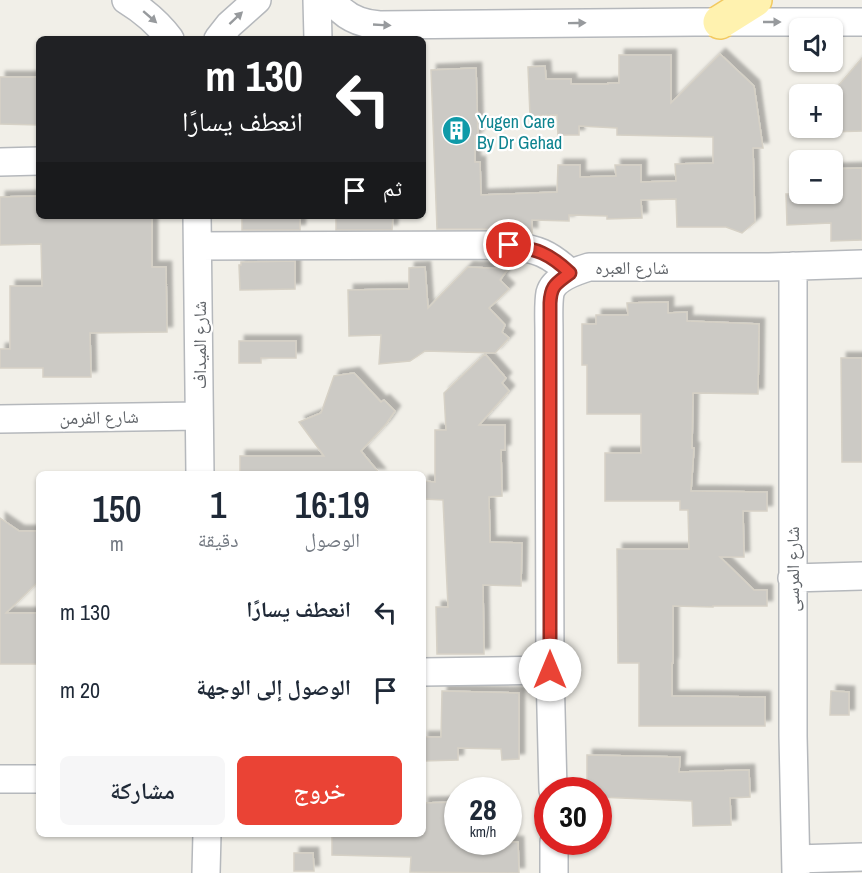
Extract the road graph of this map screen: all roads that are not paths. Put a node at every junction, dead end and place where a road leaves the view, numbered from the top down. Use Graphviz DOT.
graph roads {
  1 [pos="126,0"];
  2 [pos="257,0"];
  3 [pos="317,0"];
  4 [pos="332,0"];
  5 [pos="755,0"];
  6 [pos="720,22"];
  7 [pos="862,22"];
  8 [pos="168,36"];
  9 [pos="220,36"];
  10 [pos="318,36"];
  11 [pos="36,161"];
  12 [pos="0,162"];
  13 [pos="197,219"];
  14 [pos="198,246"];
  15 [pos="862,264"];
  16 [pos="793,266"];
  17 [pos="570,273"];
  18 [pos="199,416"];
  19 [pos="0,419"];
  20 [pos="200,471"];
  21 [pos="862,576"];
  22 [pos="792,578"];
  23 [pos="550,670"];
  24 [pos="426,672"];
  25 [pos="553,777"];
  26 [pos="0,779"];
  27 [pos="36,779"];
  28 [pos="207,837"];
  29 [pos="554,855"];
  30 [pos="862,857"];
  31 [pos="796,866"];
  32 [pos="206,873"];
  33 [pos="555,873"];
  1 -- 8 [label="street, one-way"];
  9 -- 2 [label="street, one-way"];
  3 -- 10 [label="street"];
  4 -- 6 [label="street, one-way"];
  5 -- 6 [label="main road"];
  6 -- 7 [label="street, one-way"];
  11 -- 12 [label="street"];
  13 -- 14 [label="street, شارع الميداف"];
  14 -- 17 [label="street"];
  14 -- 18 [label="street, شارع الميداف"];
  15 -- 16 [label="street, شارع العبره"];
  16 -- 17 [label="street, شارع العبره"];
  16 -- 22 [label="street, شارع المرسى"];
  17 -- 23 [label="street, شارع العبره"];
  18 -- 19 [label="street, شارع الفرمن"];
  18 -- 20 [label="street, شارع الميداف"];
  21 -- 22 [label="street"];
  22 -- 31 [label="street, شارع المرسى"];
  23 -- 24 [label="street"];
  23 -- 25 [label="street, شارع العبره"];
  26 -- 27 [label="street"];
  28 -- 32 [label="street"];
  29 -- 33 [label="street"];
  30 -- 31 [label="street"];
}
